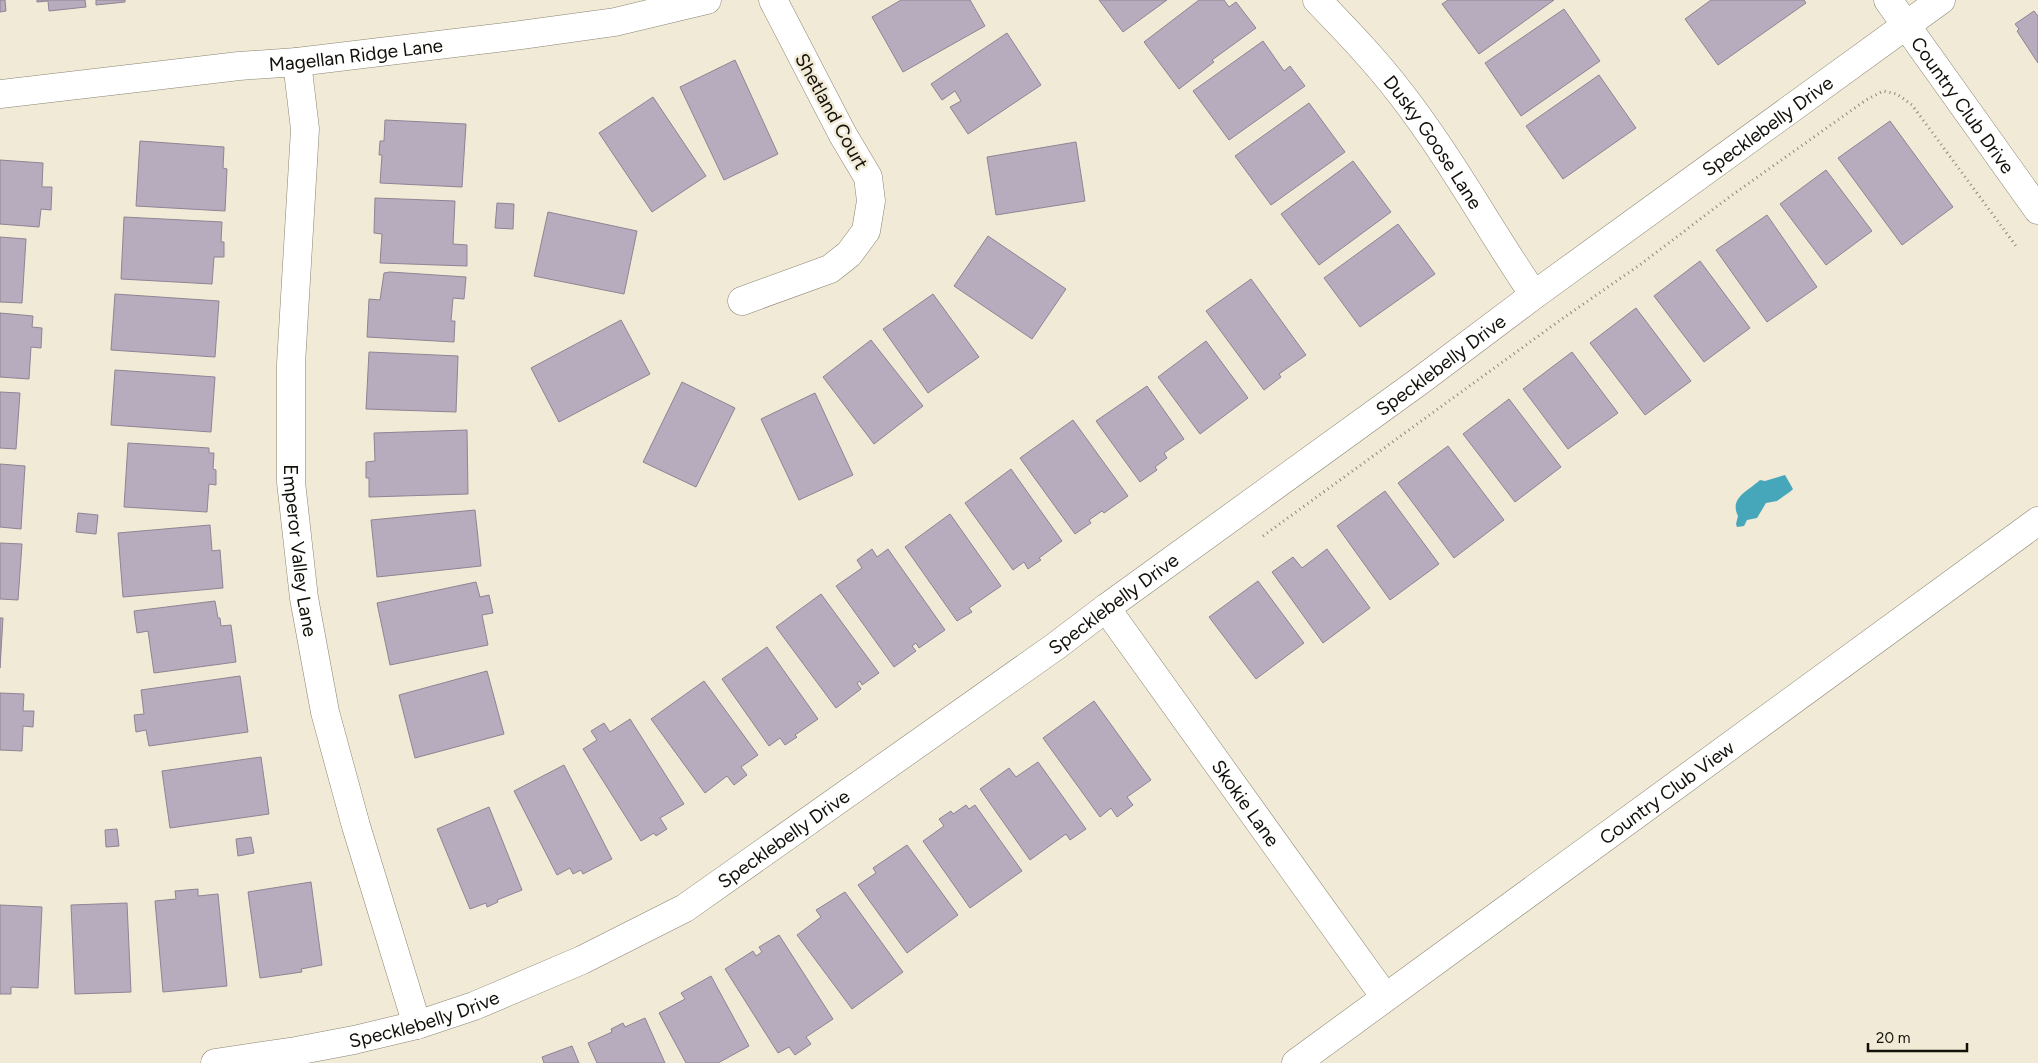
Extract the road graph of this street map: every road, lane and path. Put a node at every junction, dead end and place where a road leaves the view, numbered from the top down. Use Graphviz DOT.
graph roads {
  1 [pos="707,0"];
  2 [pos="773,0"];
  3 [pos="1317,0"];
  4 [pos="1888,0"];
  5 [pos="1941,0"];
  6 [pos="1906,27"];
  7 [pos="297,62"];
  8 [pos="0,94"];
  9 [pos="2038,210"];
  10 [pos="2016,246"];
  11 [pos="1534,294"];
  12 [pos="742,300"];
  13 [pos="2038,521"];
  14 [pos="1259,538"];
  15 [pos="1106,608"];
  16 [pos="1386,997"];
  17 [pos="417,1025"];
  18 [pos="215,1063"];
  19 [pos="1296,1063"];
  1 -- 7 [label="street, Magellan Ridge Lane"];
  2 -- 12 [label="street, Shetland Court"];
  3 -- 11 [label="street, Dusky Goose Lane"];
  4 -- 6 [label="street, Country Club Drive"];
  5 -- 6 [label="street, Specklebelly Drive"];
  6 -- 9 [label="street, Country Club Drive"];
  6 -- 11 [label="street, Specklebelly Drive"];
  7 -- 8 [label="street, Magellan Ridge Lane"];
  7 -- 17 [label="street, Emperor Valley Lane"];
  10 -- 14 [label="path"];
  11 -- 15 [label="street, Specklebelly Drive"];
  13 -- 16 [label="street, Country Club View"];
  15 -- 16 [label="street, Skokie Lane"];
  15 -- 17 [label="street, Specklebelly Drive"];
  16 -- 19 [label="street, Country Club View"];
  17 -- 18 [label="street, Specklebelly Drive"];
}
